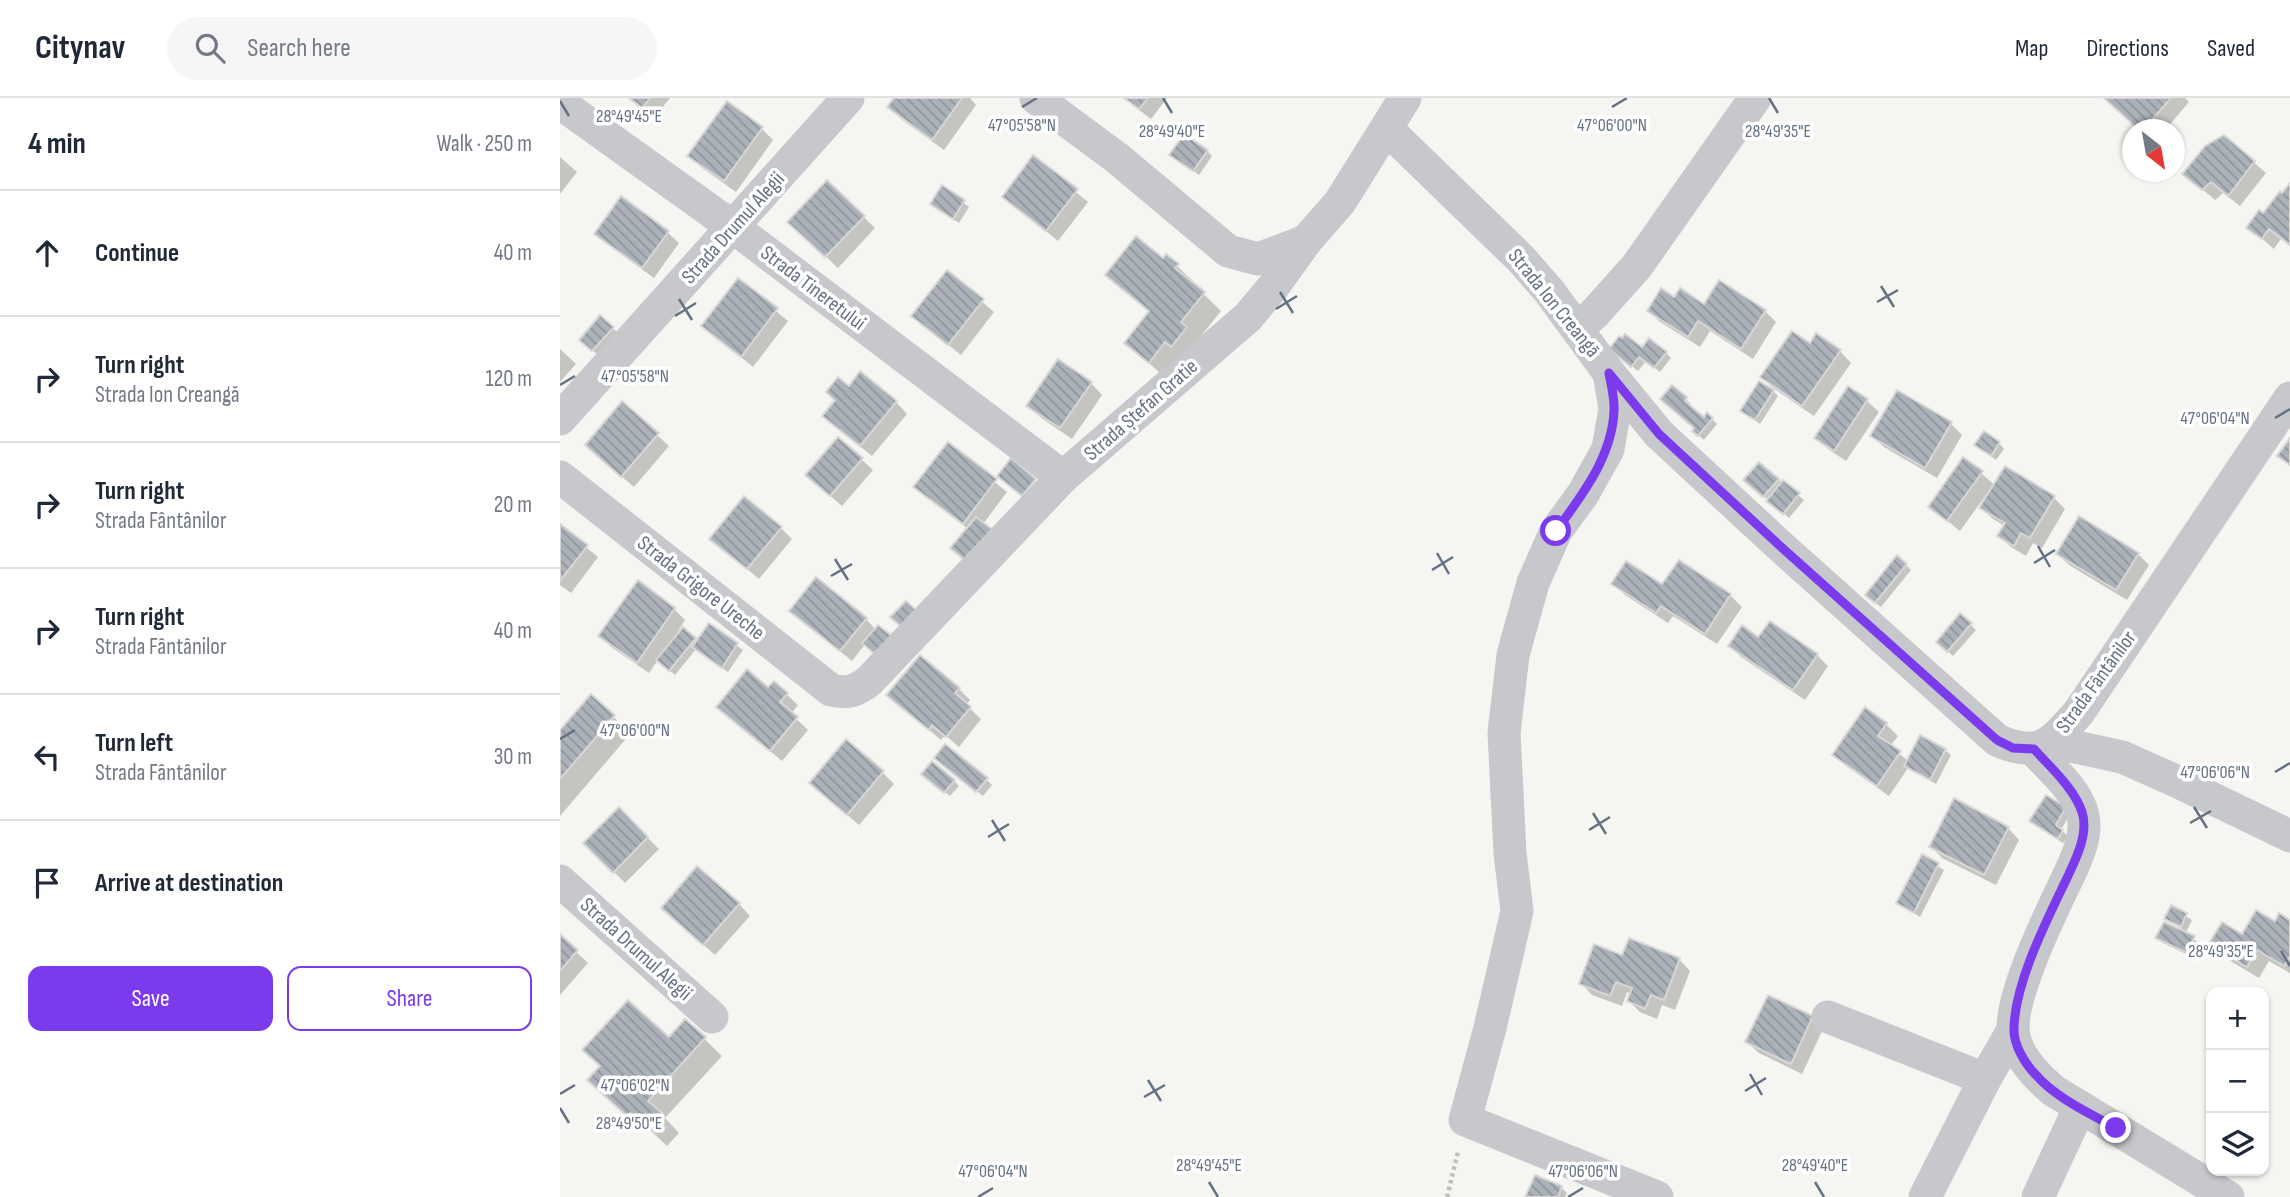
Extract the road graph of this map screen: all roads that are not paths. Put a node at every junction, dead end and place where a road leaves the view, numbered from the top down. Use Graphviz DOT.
graph roads {
  1 [pos="848,98"];
  2 [pos="1035,98"];
  3 [pos="1405,98"];
  4 [pos="1755,98"];
  5 [pos="560,103"];
  6 [pos="1387,129"];
  7 [pos="733,227"];
  8 [pos="1306,241"];
  9 [pos="1577,328"];
  10 [pos="1609,373"];
  11 [pos="2290,398"];
  12 [pos="560,419"];
  13 [pos="560,477"];
  14 [pos="1063,477"];
  15 [pos="845,693"];
  16 [pos="2043,745"];
  17 [pos="2290,836"];
  18 [pos="560,881"];
  19 [pos="712,1017"];
  20 [pos="1828,1017"];
  21 [pos="2013,1030"];
  22 [pos="1985,1079"];
  23 [pos="2080,1107"];
  24 [pos="1657,1197"];
  25 [pos="1925,1197"];
  26 [pos="2038,1197"];
  27 [pos="2228,1197"];
  1 -- 7 [label="street, Strada Drumul Alegii"];
  2 -- 8 [label="street"];
  3 -- 6 [label="street, Strada Ștefan Gratie"];
  4 -- 9 [label="street"];
  5 -- 7 [label="street, Strada Tineretului"];
  6 -- 8 [label="street, Strada Ștefan Gratie"];
  6 -- 9 [label="street, Strada Ion Creangă"];
  7 -- 12 [label="street, Strada Drumul Alegii"];
  7 -- 14 [label="street, Strada Tineretului"];
  8 -- 14 [label="street, Strada Ștefan Gratie"];
  9 -- 10 [label="street, Strada Ion Creangă"];
  10 -- 16 [label="street, Strada Ion Creangă"];
  10 -- 24 [label="street"];
  11 -- 16 [label="street, Strada Fântânilor"];
  13 -- 15 [label="street, Strada Grigore Ureche"];
  14 -- 15 [label="street, Strada Ștefan Gratie"];
  16 -- 17 [label="street, Strada Ion Creangă"];
  16 -- 21 [label="street, Strada Fântânilor"];
  18 -- 19 [label="street, Strada Drumul Alegii"];
  20 -- 22 [label="street"];
  21 -- 22 [label="street"];
  21 -- 23 [label="street"];
  22 -- 25 [label="street"];
  23 -- 26 [label="street"];
  23 -- 27 [label="street"];
}
